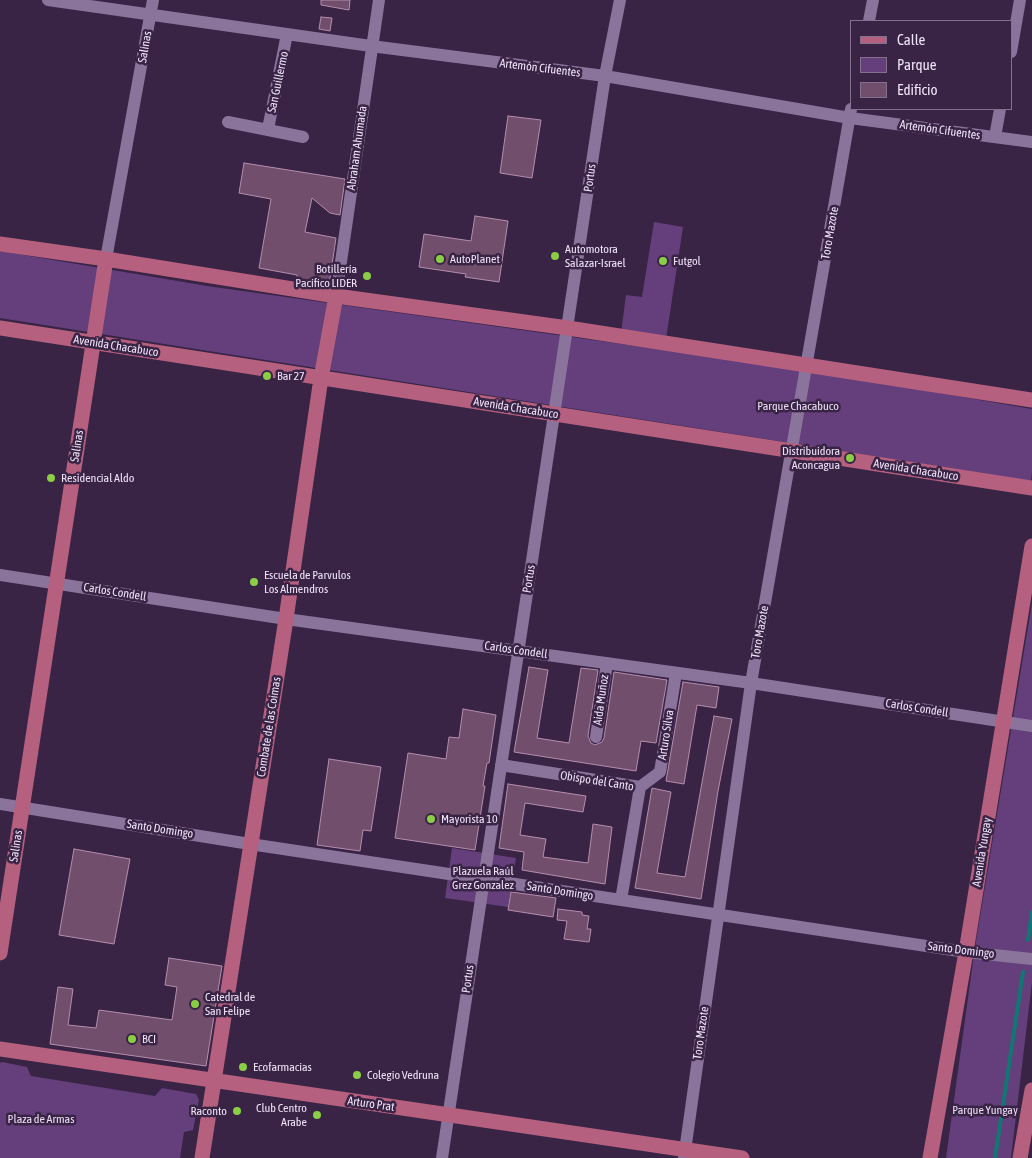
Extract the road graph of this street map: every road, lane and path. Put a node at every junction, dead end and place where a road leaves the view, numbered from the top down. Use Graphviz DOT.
graph roads {
  1 [pos="48,0"];
  2 [pos="153,0"];
  3 [pos="379,0"];
  4 [pos="620,0"];
  5 [pos="873,0"];
  6 [pos="1020,0"];
  7 [pos="151,14"];
  8 [pos="869,20"];
  9 [pos="287,34"];
  10 [pos="371,46"];
  11 [pos="1012,46"];
  12 [pos="605,76"];
  13 [pos="1000,110"];
  14 [pos="851,113"];
  15 [pos="228,122"];
  16 [pos="268,129"];
  17 [pos="303,136"];
  18 [pos="995,137"];
  19 [pos="1032,142"];
  20 [pos="0,244"];
  21 [pos="106,259"];
  22 [pos="336,296"];
  23 [pos="0,328"];
  24 [pos="568,328"];
  25 [pos="92,343"];
  26 [pos="808,366"];
  27 [pos="321,378"];
  28 [pos="1032,400"];
  29 [pos="554,414"];
  30 [pos="792,451"];
  31 [pos="1032,488"];
  32 [pos="1032,546"];
  33 [pos="0,575"];
  34 [pos="56,583"];
  35 [pos="286,619"];
  36 [pos="518,650"];
  37 [pos="607,663"];
  38 [pos="676,673"];
  39 [pos="751,683"];
  40 [pos="1003,721"];
  41 [pos="1032,726"];
  42 [pos="596,738"];
  43 [pos="500,765"];
  44 [pos="640,787"];
  45 [pos="0,804"];
  46 [pos="22,807"];
  47 [pos="250,844"];
  48 [pos="483,879"];
  49 [pos="621,900"];
  50 [pos="718,914"];
  51 [pos="0,952"];
  52 [pos="966,952"];
  53 [pos="1032,958"];
  54 [pos="0,1049"];
  55 [pos="214,1080"];
  56 [pos="1032,1090"];
  57 [pos="448,1115"];
  58 [pos="684,1154"];
  59 [pos="202,1158"];
  60 [pos="442,1158"];
  61 [pos="742,1158"];
  62 [pos="930,1158"];
  63 [pos="1020,1158"];
  1 -- 7 [label="street, Artemón Cifuentes"];
  2 -- 7 [label="street, Salinas"];
  3 -- 10 [label="street, Abraham Ahumada"];
  4 -- 12 [label="street, Portus"];
  5 -- 8 [label="street"];
  6 -- 11 [label="street"];
  7 -- 9 [label="street, Artemón Cifuentes"];
  7 -- 21 [label="street, Salinas"];
  9 -- 10 [label="street, Artemón Cifuentes"];
  9 -- 16 [label="street, San Guillermo"];
  10 -- 12 [label="street, Artemón Cifuentes"];
  10 -- 22 [label="street, Abraham Ahumada"];
  12 -- 14 [label="street, Artemón Cifuentes"];
  12 -- 24 [label="street, Portus"];
  13 -- 18 [label="street"];
  14 -- 18 [label="street, Artemón Cifuentes"];
  14 -- 26 [label="street, Toro Mazote"];
  15 -- 16 [label="street, San Guillermo"];
  16 -- 17 [label="street, San Guillermo"];
  18 -- 19 [label="street, Artemón Cifuentes"];
  20 -- 21 [label="main road"];
  21 -- 22 [label="main road"];
  21 -- 25 [label="main road, Salinas"];
  22 -- 24 [label="main road"];
  22 -- 27 [label="main road, Combate de las Coimas"];
  23 -- 25 [label="main road, Avenida Chacabuco"];
  24 -- 26 [label="main road"];
  24 -- 29 [label="street, Portus"];
  25 -- 27 [label="main road, Avenida Chacabuco"];
  25 -- 34 [label="main road, Salinas"];
  26 -- 28 [label="main road"];
  26 -- 30 [label="street, Toro Mazote"];
  27 -- 29 [label="main road, Avenida Chacabuco"];
  27 -- 35 [label="main road, Combate de las Coimas"];
  29 -- 30 [label="main road, Avenida Chacabuco"];
  29 -- 36 [label="street, Portus"];
  30 -- 31 [label="main road, Avenida Chacabuco"];
  30 -- 39 [label="street, Toro Mazote"];
  32 -- 40 [label="main road, Avenida Yungay"];
  33 -- 34 [label="street, Carlos Condell"];
  34 -- 35 [label="street, Carlos Condell"];
  34 -- 46 [label="main road, Salinas"];
  35 -- 36 [label="street, Carlos Condell"];
  35 -- 47 [label="main road, Combate de las Coimas"];
  36 -- 37 [label="street, Carlos Condell"];
  36 -- 43 [label="street, Portus"];
  37 -- 38 [label="street, Carlos Condell"];
  37 -- 42 [label="street, Aida Muñoz"];
  38 -- 39 [label="street, Carlos Condell"];
  38 -- 44 [label="street, Arturo Silva"];
  39 -- 40 [label="street, Carlos Condell"];
  39 -- 50 [label="street, Toro Mazote"];
  40 -- 41 [label="street, Carlos Condell"];
  40 -- 52 [label="main road, Avenida Yungay"];
  43 -- 44 [label="street, Obispo del Canto"];
  43 -- 48 [label="street, Portus"];
  44 -- 49 [label="street, Obispo del Canto"];
  45 -- 46 [label="street, Santo Domingo"];
  46 -- 47 [label="street, Santo Domingo"];
  46 -- 51 [label="main road, Salinas"];
  47 -- 48 [label="street, Santo Domingo"];
  47 -- 55 [label="main road, Combate de las Coimas"];
  48 -- 49 [label="street, Santo Domingo"];
  48 -- 57 [label="street, Portus"];
  49 -- 50 [label="street, Santo Domingo"];
  50 -- 52 [label="street, Santo Domingo"];
  50 -- 58 [label="street, Toro Mazote"];
  52 -- 53 [label="street, Santo Domingo"];
  52 -- 62 [label="main road, Avenida Yungay"];
  54 -- 55 [label="main road, Arturo Prat"];
  55 -- 57 [label="main road, Arturo Prat"];
  55 -- 59 [label="main road, Combate de las Coimas"];
  56 -- 63 [label="main road"];
  57 -- 58 [label="main road, Arturo Prat"];
  57 -- 60 [label="street, Portus"];
  58 -- 61 [label="main road, Arturo Prat"];
}
